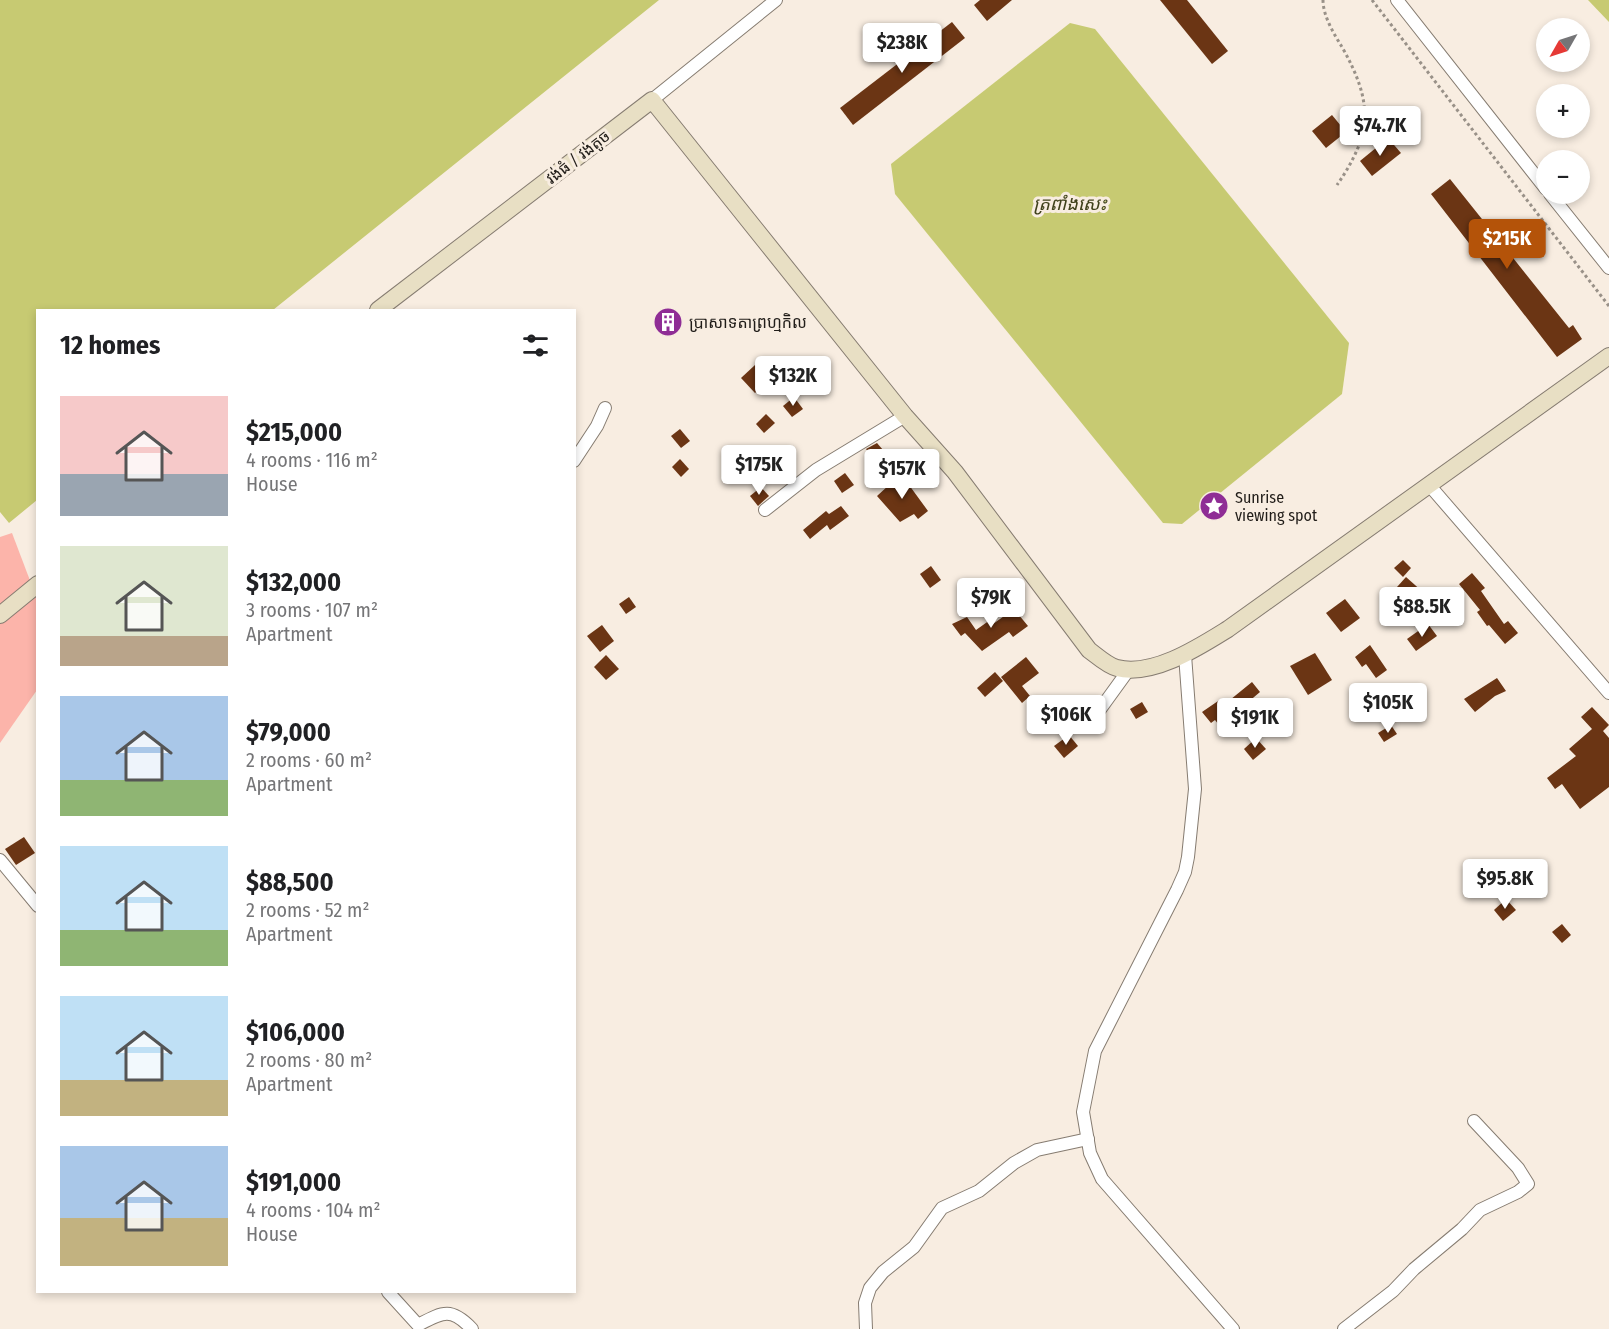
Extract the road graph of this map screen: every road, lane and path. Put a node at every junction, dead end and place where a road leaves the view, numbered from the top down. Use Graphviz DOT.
graph roads {
  1 [pos="776,0"];
  2 [pos="1323,0"];
  3 [pos="1371,0"];
  4 [pos="1397,0"];
  5 [pos="652,100"];
  6 [pos="1536,176"];
  7 [pos="1337,185"];
  8 [pos="1558,204"];
  9 [pos="1609,268"];
  10 [pos="1609,306"];
  11 [pos="379,309"];
  12 [pos="1609,356"];
  13 [pos="605,408"];
  14 [pos="905,416"];
  15 [pos="576,458"];
  16 [pos="1430,486"];
  17 [pos="765,510"];
  18 [pos="36,586"];
  19 [pos="0,615"];
  20 [pos="1185,655"];
  21 [pos="1130,668"];
  22 [pos="1609,693"];
  23 [pos="1088,726"];
  24 [pos="0,860"];
  25 [pos="36,904"];
  26 [pos="1474,1122"];
  27 [pos="1088,1139"];
  28 [pos="389,1293"];
  29 [pos="417,1327"];
  30 [pos="472,1329"];
  31 [pos="866,1329"];
  32 [pos="1233,1329"];
  33 [pos="1344,1329"];
  1 -- 5 [label="street, វង់ធំ / វង់តូច"];
  2 -- 7 [label="path"];
  3 -- 10 [label="path"];
  4 -- 6 [label="street"];
  5 -- 11 [label="main road, វង់ធំ / វង់តូច"];
  5 -- 14 [label="main road"];
  8 -- 9 [label="street"];
  12 -- 16 [label="main road"];
  13 -- 15 [label="street"];
  14 -- 17 [label="street"];
  14 -- 21 [label="main road"];
  16 -- 20 [label="main road"];
  16 -- 22 [label="street"];
  18 -- 19 [label="main road"];
  20 -- 21 [label="main road"];
  20 -- 27 [label="street"];
  21 -- 23 [label="street"];
  24 -- 25 [label="street"];
  26 -- 33 [label="street"];
  27 -- 31 [label="street"];
  27 -- 32 [label="street"];
  28 -- 29 [label="street"];
  29 -- 30 [label="street"];
}
